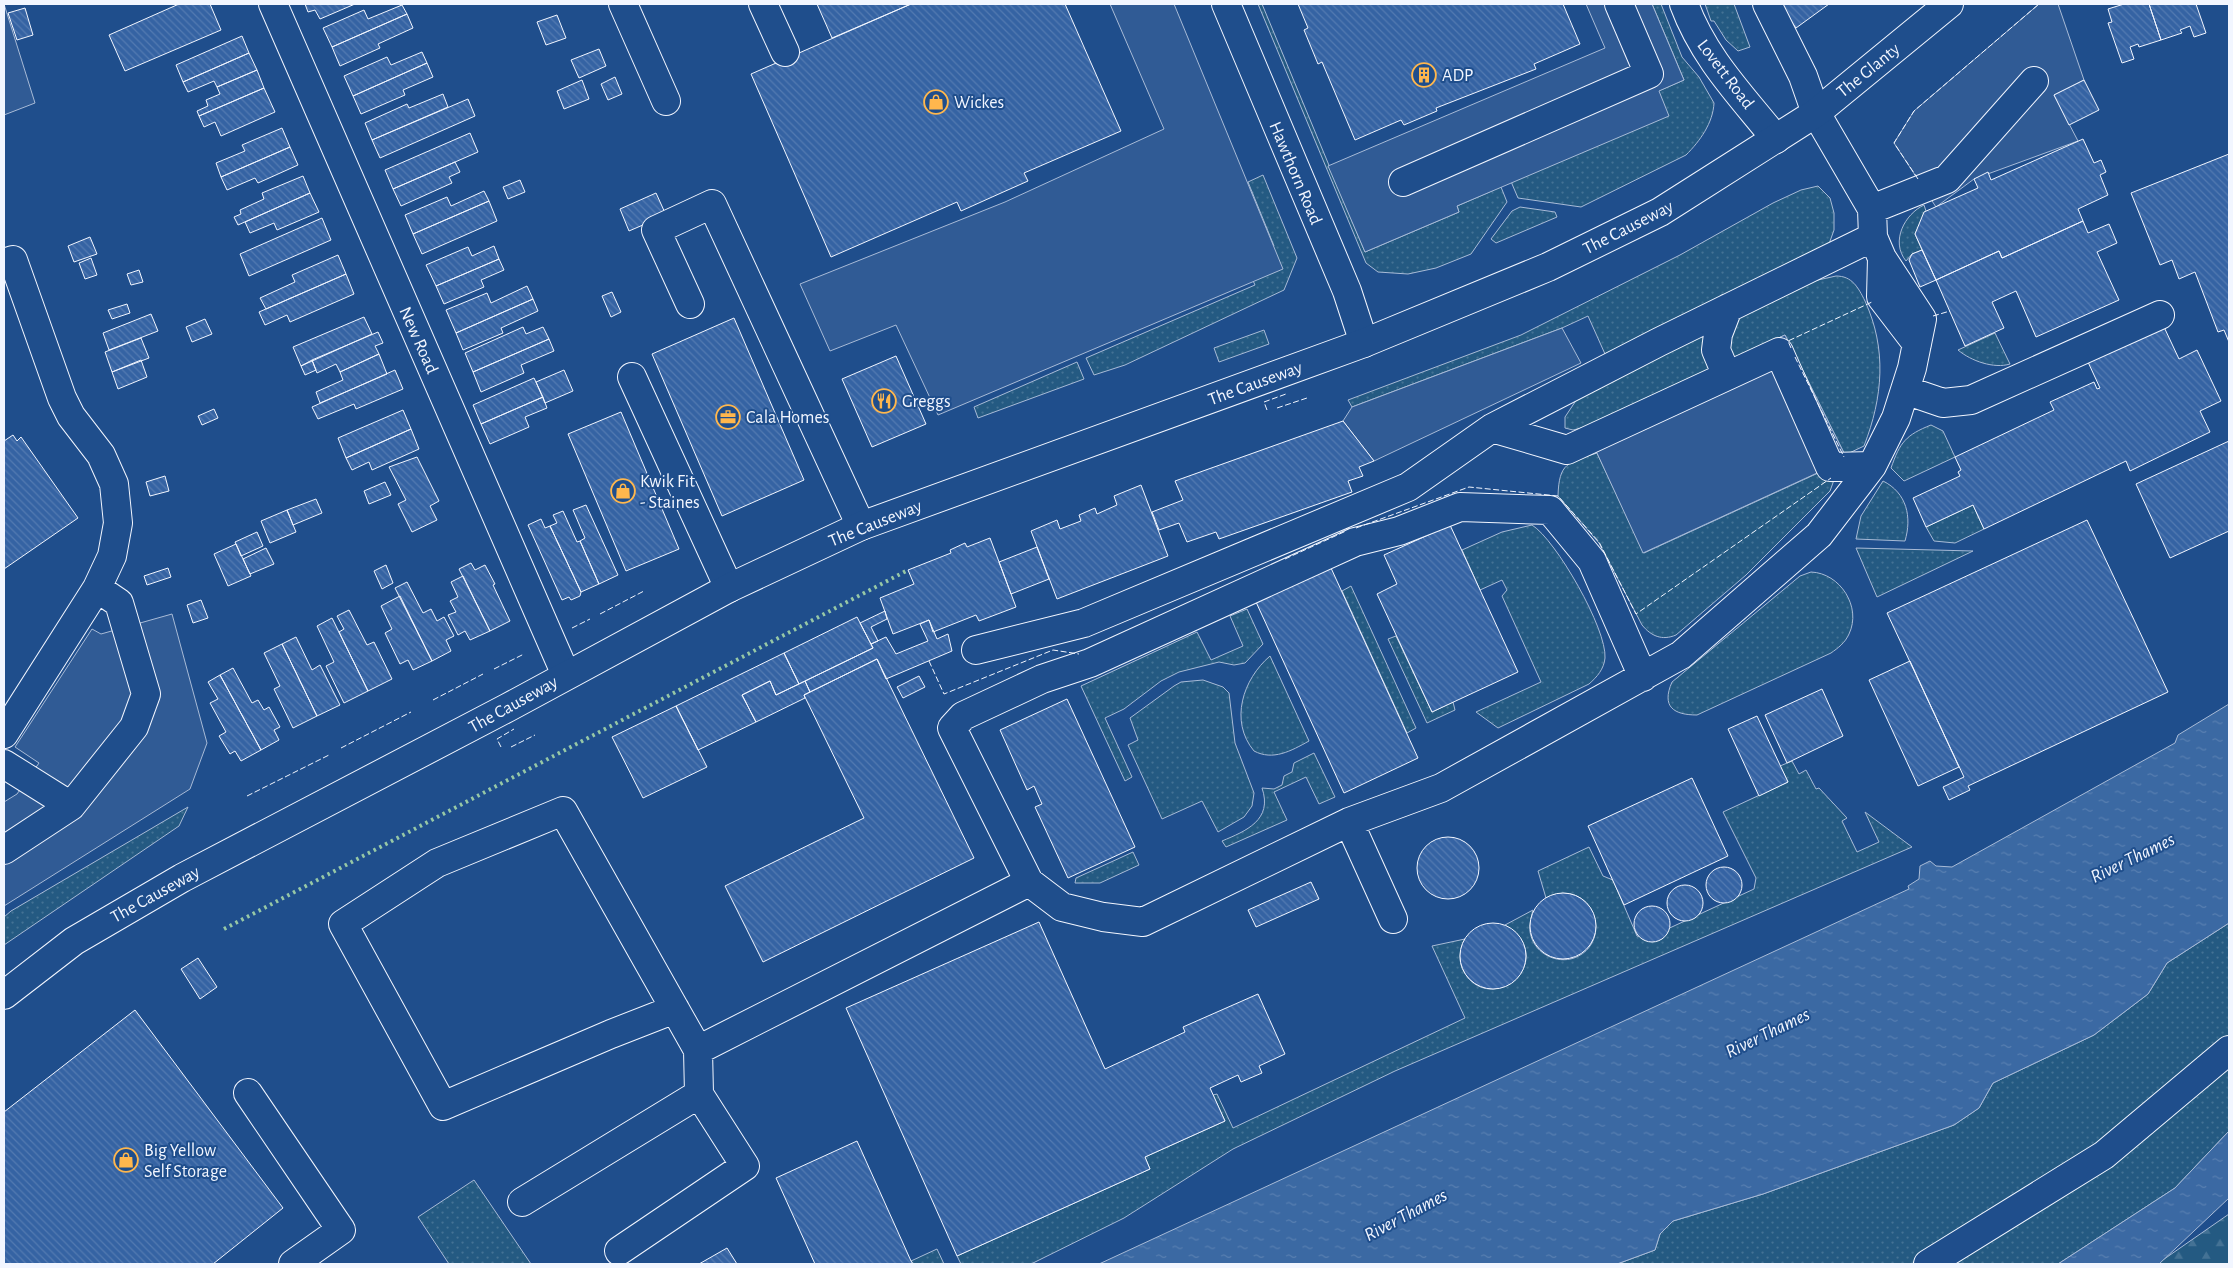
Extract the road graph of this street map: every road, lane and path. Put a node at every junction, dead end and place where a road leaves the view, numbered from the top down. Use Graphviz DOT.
graph roads {
  1 [pos="274,4"];
  2 [pos="623,4"];
  3 [pos="763,4"];
  4 [pos="1226,4"];
  5 [pos="1619,4"];
  6 [pos="1684,4"];
  7 [pos="1767,4"];
  8 [pos="1949,4"];
  9 [pos="785,52"];
  10 [pos="2034,82"];
  11 [pos="666,101"];
  12 [pos="1816,113"];
  13 [pos="1780,137"];
  14 [pos="1403,182"];
  15 [pos="1872,209"];
  16 [pos="1878,247"];
  17 [pos="4,263"];
  18 [pos="690,304"];
  19 [pos="1728,308"];
  20 [pos="2160,315"];
  21 [pos="1364,342"];
  22 [pos="1727,376"];
  23 [pos="632,377"];
  24 [pos="1905,390"];
  25 [pos="1492,428"];
  26 [pos="1872,466"];
  27 [pos="861,526"];
  28 [pos="97,588"];
  29 [pos="729,588"];
  30 [pos="976,650"];
  31 [pos="566,675"];
  32 [pos="1643,677"];
  33 [pos="4,734"];
  34 [pos="4,764"];
  35 [pos="71,806"];
  36 [pos="1349,822"];
  37 [pos="4,850"];
  38 [pos="1029,882"];
  39 [pos="1393,919"];
  40 [pos="4,995"];
  41 [pos="675,1009"];
  42 [pos="698,1050"];
  43 [pos="2229,1050"];
  44 [pos="248,1093"];
  45 [pos="698,1094"];
  46 [pos="522,1202"];
  47 [pos="620,1251"];
  48 [pos="294,1264"];
  49 [pos="1928,1264"];
  1 -- 31 [label="main road, New Road"];
  2 -- 11 [label="main road"];
  3 -- 9 [label="main road"];
  4 -- 21 [label="main road, Hawthorn Road"];
  5 -- 14 [label="main road"];
  6 -- 13 [label="main road, Lovett Road"];
  7 -- 12 [label="main road"];
  8 -- 12 [label="main road, The Glanty"];
  10 -- 15 [label="main road"];
  12 -- 13 [label="main road, The Glanty"];
  12 -- 15 [label="main road"];
  13 -- 21 [label="main road, The Causeway"];
  15 -- 16 [label="main road"];
  16 -- 19 [label="main road"];
  16 -- 24 [label="main road"];
  17 -- 28 [label="main road"];
  18 -- 27 [label="main road"];
  19 -- 22 [label="main road"];
  19 -- 25 [label="main road"];
  20 -- 24 [label="main road"];
  21 -- 27 [label="main road, The Causeway"];
  22 -- 25 [label="main road"];
  22 -- 26 [label="main road"];
  23 -- 29 [label="main road"];
  24 -- 26 [label="main road"];
  25 -- 30 [label="main road"];
  26 -- 32 [label="main road"];
  27 -- 29 [label="main road, The Causeway"];
  28 -- 33 [label="main road"];
  28 -- 35 [label="main road"];
  29 -- 31 [label="main road, The Causeway"];
  31 -- 40 [label="main road, The Causeway"];
  32 -- 36 [label="main road"];
  32 -- 38 [label="main road"];
  34 -- 35 [label="main road"];
  35 -- 37 [label="main road"];
  36 -- 38 [label="main road"];
  36 -- 39 [label="main road"];
  38 -- 42 [label="main road"];
  41 -- 41 [label="main road"];
  41 -- 42 [label="main road"];
  42 -- 45 [label="main road"];
  43 -- 49 [label="main road"];
  44 -- 48 [label="main road"];
  45 -- 46 [label="main road"];
  45 -- 47 [label="main road"];
}
